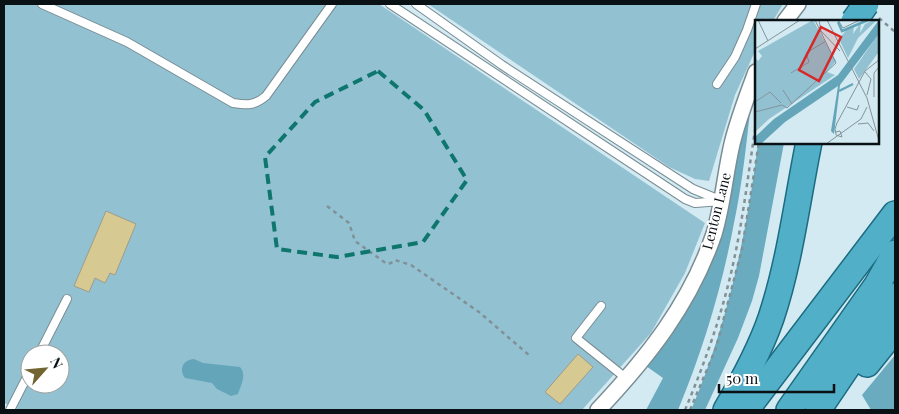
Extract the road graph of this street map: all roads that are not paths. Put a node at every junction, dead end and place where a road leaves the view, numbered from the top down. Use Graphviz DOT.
graph roads {
  1 [pos="42,4"];
  2 [pos="332,4"];
  3 [pos="390,4"];
  4 [pos="416,4"];
  5 [pos="756,4"];
  6 [pos="798,4"];
  7 [pos="866,4"];
  8 [pos="786,20"];
  9 [pos="855,20"];
  10 [pos="755,75"];
  11 [pos="717,84"];
  12 [pos="808,144"];
  13 [pos="895,196"];
  14 [pos="722,201"];
  15 [pos="895,214"];
  16 [pos="895,253"];
  17 [pos="856,264"];
  18 [pos="895,296"];
  19 [pos="67,299"];
  20 [pos="601,306"];
  21 [pos="895,329"];
  22 [pos="44,344"];
  23 [pos="627,379"];
  24 [pos="20,390"];
  25 [pos="10,410"];
  26 [pos="598,410"];
  27 [pos="726,410"];
  28 [pos="746,410"];
  29 [pos="789,410"];
  30 [pos="818,410"];
  31 [pos="828,410"];
  1 -- 2 [label="lane"];
  3 -- 14 [label="lane"];
  4 -- 14 [label="lane"];
  5 -- 11 [label="lane"];
  6 -- 8 [label="street"];
  7 -- 9 [label="highway, bridge"];
  10 -- 14 [label="street, Lenton Lane"];
  12 -- 27 [label="highway"];
  13 -- 17 [label="highway"];
  14 -- 23 [label="street, Lenton Lane"];
  15 -- 17 [label="highway"];
  16 -- 29 [label="highway"];
  17 -- 28 [label="highway"];
  18 -- 30 [label="highway"];
  19 -- 22 [label="lane"];
  20 -- 23 [label="lane"];
  21 -- 31 [label="highway"];
  23 -- 26 [label="street, Lenton Lane"];
  24 -- 25 [label="lane"];
}
